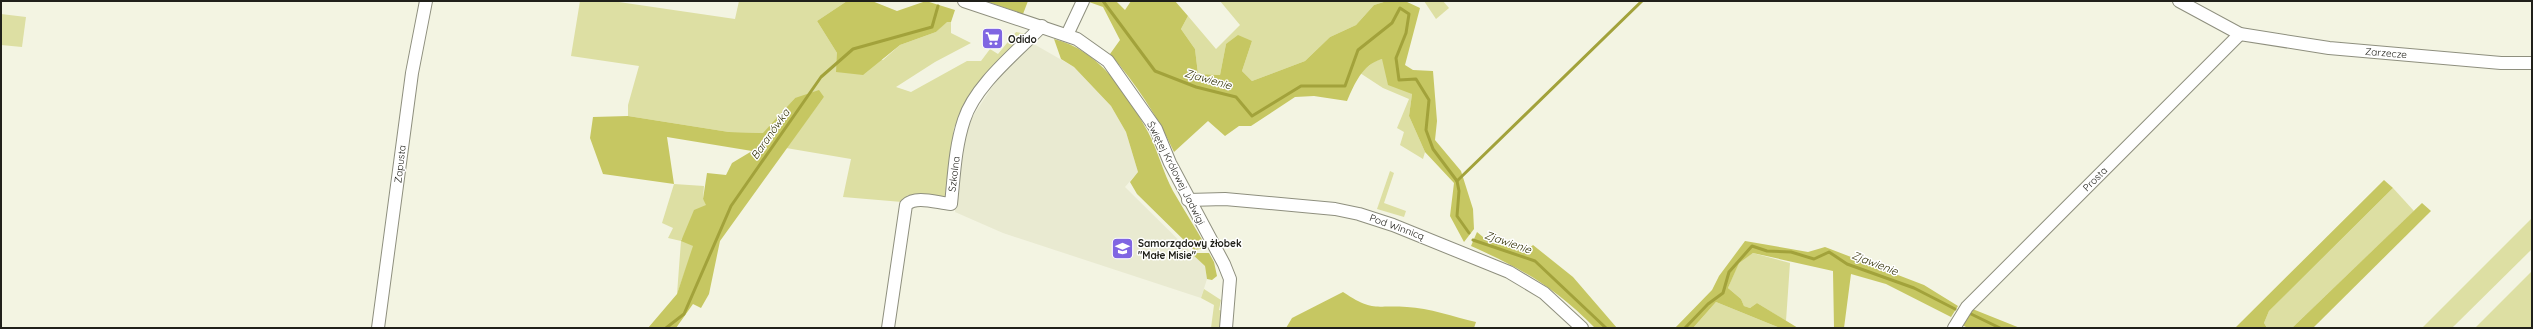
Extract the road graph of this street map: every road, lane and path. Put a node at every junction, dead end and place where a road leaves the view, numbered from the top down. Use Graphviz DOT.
graph roads {
  1 [pos="426,1"];
  2 [pos="964,1"];
  3 [pos="1083,1"];
  4 [pos="2179,1"];
  5 [pos="1042,26"];
  6 [pos="2240,34"];
  7 [pos="1067,35"];
  8 [pos="2532,63"];
  9 [pos="1188,200"];
  10 [pos="378,328"];
  11 [pos="888,328"];
  12 [pos="1226,328"];
  13 [pos="1582,328"];
  14 [pos="1954,328"];
  1 -- 10 [label="street, Zapusta"];
  2 -- 5 [label="street, Świętej Królowej Jadwigi"];
  3 -- 7 [label="street"];
  4 -- 6 [label="street, Zarzecze"];
  5 -- 7 [label="street, Świętej Królowej Jadwigi"];
  5 -- 11 [label="street, Szkolna"];
  6 -- 8 [label="street, Zarzecze"];
  6 -- 14 [label="street, Prosta"];
  7 -- 9 [label="street, Świętej Królowej Jadwigi"];
  9 -- 12 [label="street, Świętej Królowej Jadwigi"];
  9 -- 13 [label="street, Pod Winnicą"];
}
